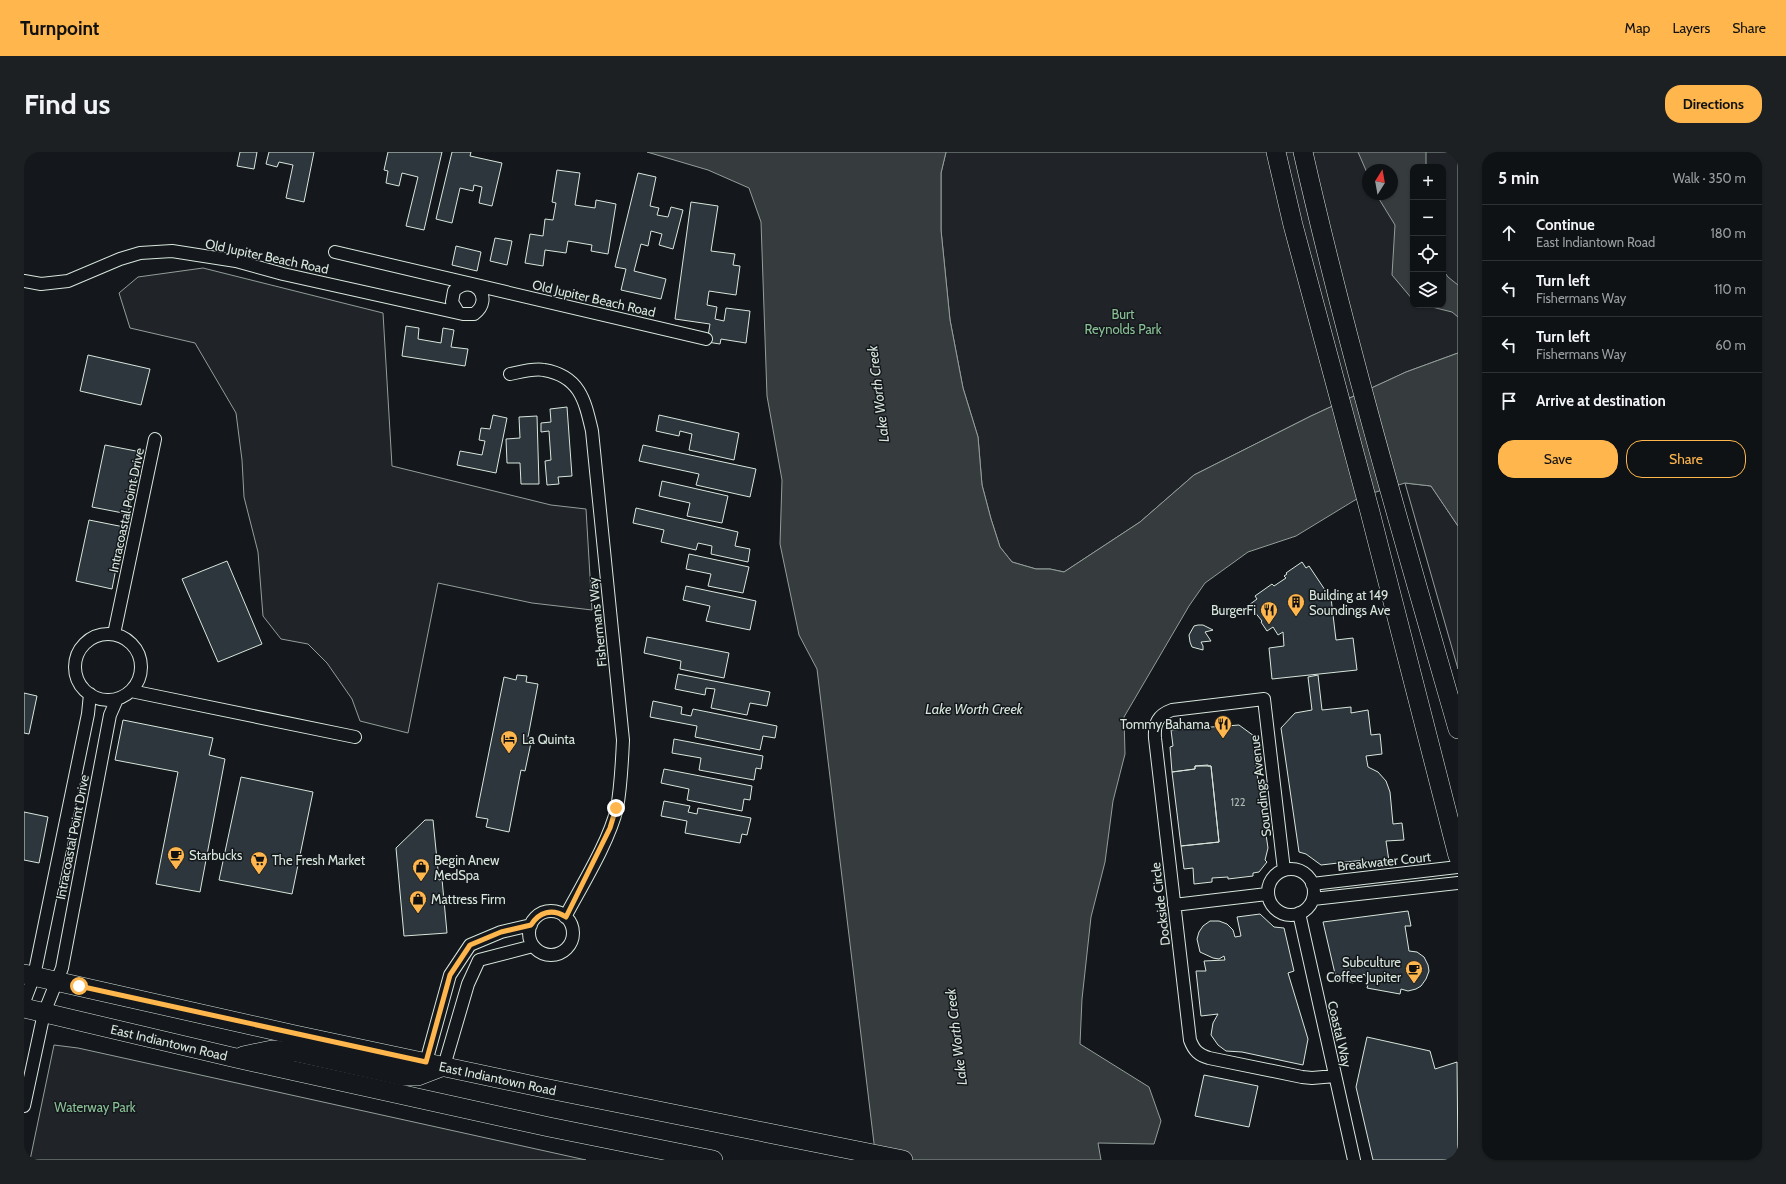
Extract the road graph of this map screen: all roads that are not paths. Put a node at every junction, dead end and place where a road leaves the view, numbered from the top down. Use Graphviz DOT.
graph roads {
  1 [pos="1276,152"];
  2 [pos="1303,152"];
  3 [pos="335,252"];
  4 [pos="24,281"];
  5 [pos="470,284"];
  6 [pos="458,312"];
  7 [pos="706,339"];
  8 [pos="510,374"];
  9 [pos="155,439"];
  10 [pos="114,634"];
  11 [pos="131,691"];
  12 [pos="90,694"];
  13 [pos="117,699"];
  14 [pos="1264,699"];
  15 [pos="1458,729"];
  16 [pos="355,737"];
  17 [pos="1458,856"];
  18 [pos="1458,867"];
  19 [pos="1284,870"];
  20 [pos="1458,883"];
  21 [pos="1312,884"];
  22 [pos="1267,894"];
  23 [pos="1313,899"];
  24 [pos="1174,905"];
  25 [pos="1299,913"];
  26 [pos="566,917"];
  27 [pos="531,925"];
  28 [pos="533,946"];
  29 [pos="29,975"];
  30 [pos="57,981"];
  31 [pos="24,1002"];
  32 [pos="24,1008"];
  33 [pos="44,1013"];
  34 [pos="236,1058"];
  35 [pos="435,1064"];
  36 [pos="1336,1076"];
  37 [pos="24,1106"];
  38 [pos="713,1160"];
  39 [pos="903,1160"];
  40 [pos="1354,1160"];
  1 -- 17 [label="main road"];
  2 -- 15 [label="main road"];
  3 -- 5 [label="street, Old Jupiter Beach Road"];
  4 -- 6 [label="street, Old Jupiter Beach Road"];
  5 -- 6 [label="street"];
  5 -- 6 [label="street"];
  5 -- 7 [label="street, Old Jupiter Beach Road"];
  8 -- 26 [label="street, Fishermans Way"];
  9 -- 10 [label="street, Intracoastal Point Drive"];
  10 -- 11 [label="street"];
  10 -- 12 [label="street"];
  11 -- 13 [label="street"];
  11 -- 16 [label="street"];
  12 -- 13 [label="street"];
  12 -- 29 [label="street, Intracoastal Point Drive"];
  13 -- 30 [label="street, Intracoastal Point Drive"];
  14 -- 19 [label="street, Soundings Avenue"];
  14 -- 24 [label="street, Dockside Circle"];
  18 -- 21 [label="street, Breakwater Court"];
  19 -- 21 [label="street"];
  19 -- 22 [label="street"];
  20 -- 23 [label="street"];
  21 -- 23 [label="street"];
  22 -- 24 [label="street"];
  22 -- 25 [label="street"];
  23 -- 25 [label="street"];
  24 -- 36 [label="street, Dockside Circle"];
  25 -- 36 [label="street, Coastal Way"];
  26 -- 27 [label="street"];
  26 -- 28 [label="street"];
  27 -- 28 [label="street"];
  27 -- 35 [label="street"];
  28 -- 35 [label="street"];
  29 -- 30 [label="main road, East Indiantown Road"];
  29 -- 31 [label="street, Intracoastal Point Drive"];
  30 -- 33 [label="street, Intracoastal Point Drive"];
  30 -- 35 [label="main road, East Indiantown Road"];
  32 -- 33 [label="main road, East Indiantown Road"];
  33 -- 34 [label="main road, East Indiantown Road"];
  33 -- 37 [label="street, Intracoastal Point Drive"];
  34 -- 35 [label="main road"];
  34 -- 38 [label="main road, East Indiantown Road"];
  35 -- 39 [label="main road, East Indiantown Road"];
  36 -- 40 [label="street, Coastal Way"];
}
